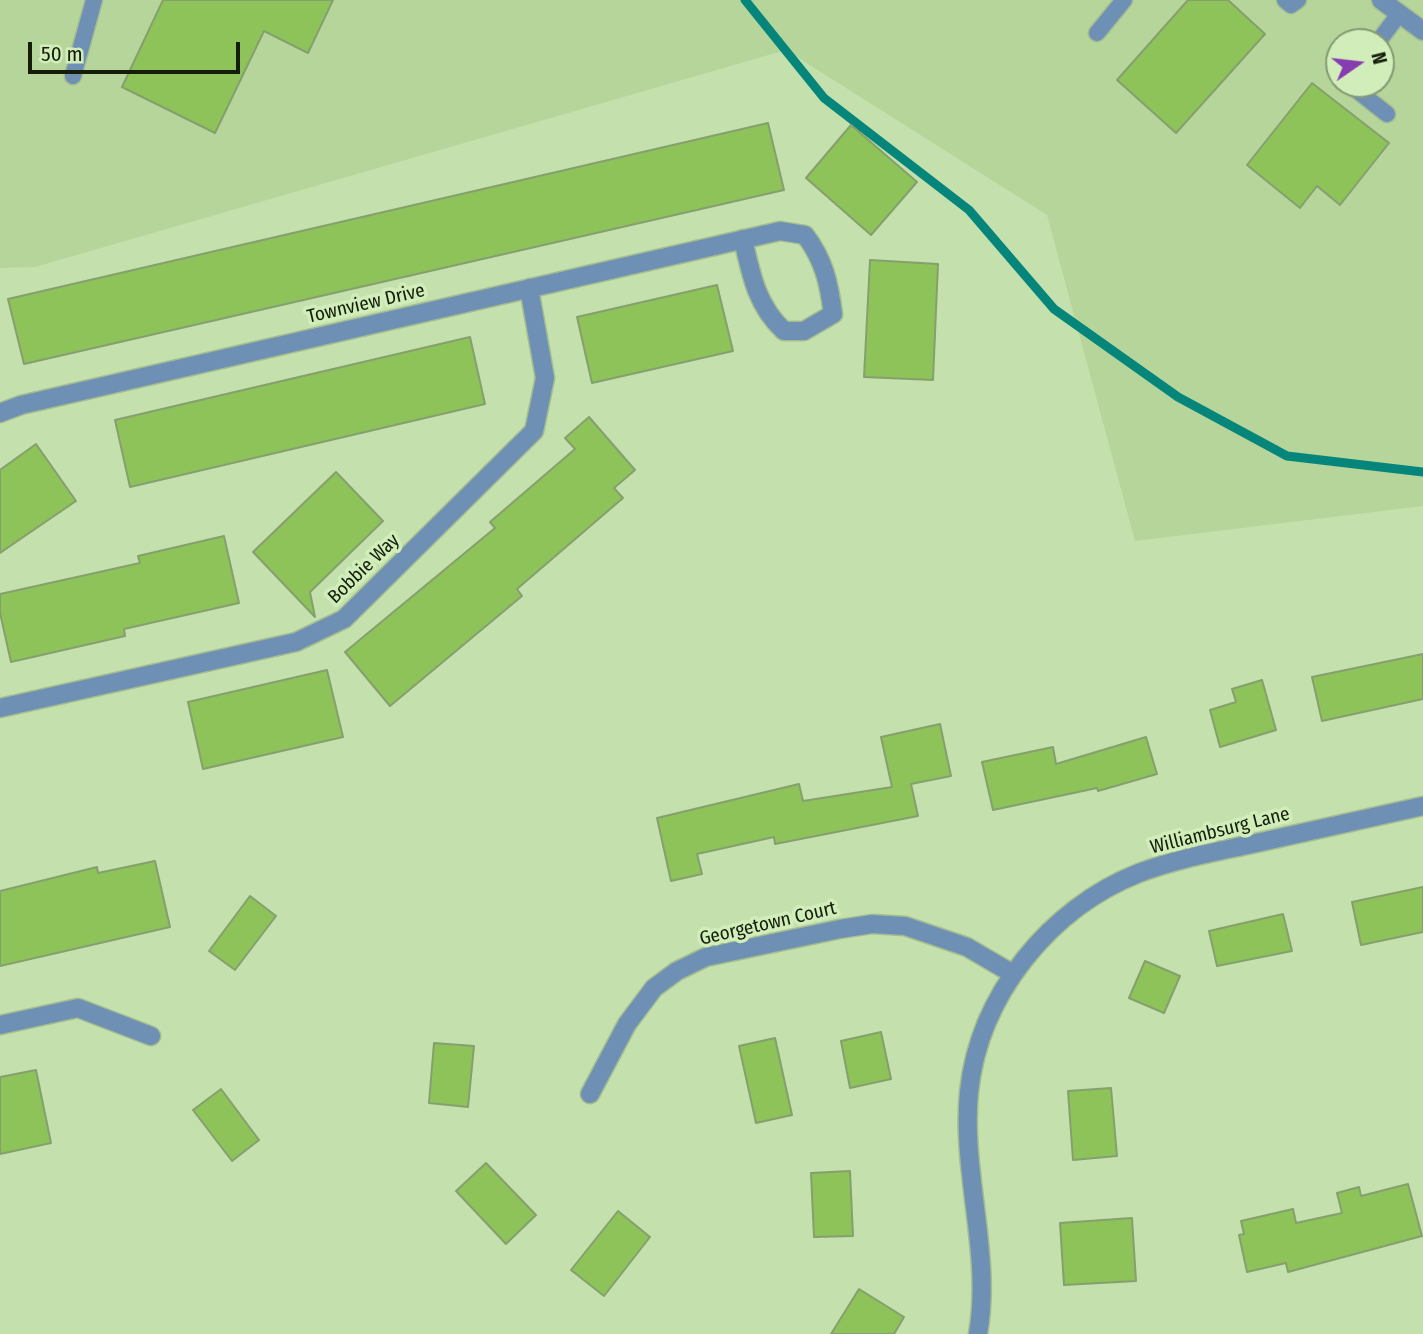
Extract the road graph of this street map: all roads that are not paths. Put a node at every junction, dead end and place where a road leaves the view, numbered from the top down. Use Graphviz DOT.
graph roads {
  1 [pos="94,0"];
  2 [pos="1124,0"];
  3 [pos="1285,0"];
  4 [pos="1298,0"];
  5 [pos="1381,0"];
  6 [pos="1399,14"];
  7 [pos="1388,28"];
  8 [pos="1423,31"];
  9 [pos="1097,33"];
  10 [pos="73,76"];
  11 [pos="1367,98"];
  12 [pos="1387,114"];
  13 [pos="743,239"];
  14 [pos="529,288"];
  15 [pos="0,413"];
  16 [pos="0,708"];
  17 [pos="1423,806"];
  18 [pos="1013,974"];
  19 [pos="0,1025"];
  20 [pos="151,1036"];
  21 [pos="590,1094"];
  22 [pos="978,1334"];
  1 -- 10 [label="lane"];
  2 -- 9 [label="lane"];
  3 -- 4 [label="lane"];
  5 -- 6 [label="street"];
  6 -- 7 [label="lane"];
  6 -- 8 [label="street"];
  11 -- 12 [label="lane"];
  13 -- 13 [label="street"];
  13 -- 14 [label="street, Townview Drive"];
  14 -- 15 [label="street, Townview Drive"];
  14 -- 16 [label="street, Bobbie Way"];
  17 -- 18 [label="street, Williambsurg Lane"];
  18 -- 21 [label="street, Georgetown Court"];
  18 -- 22 [label="street, Williambsurg Lane"];
  19 -- 20 [label="street"];
}
